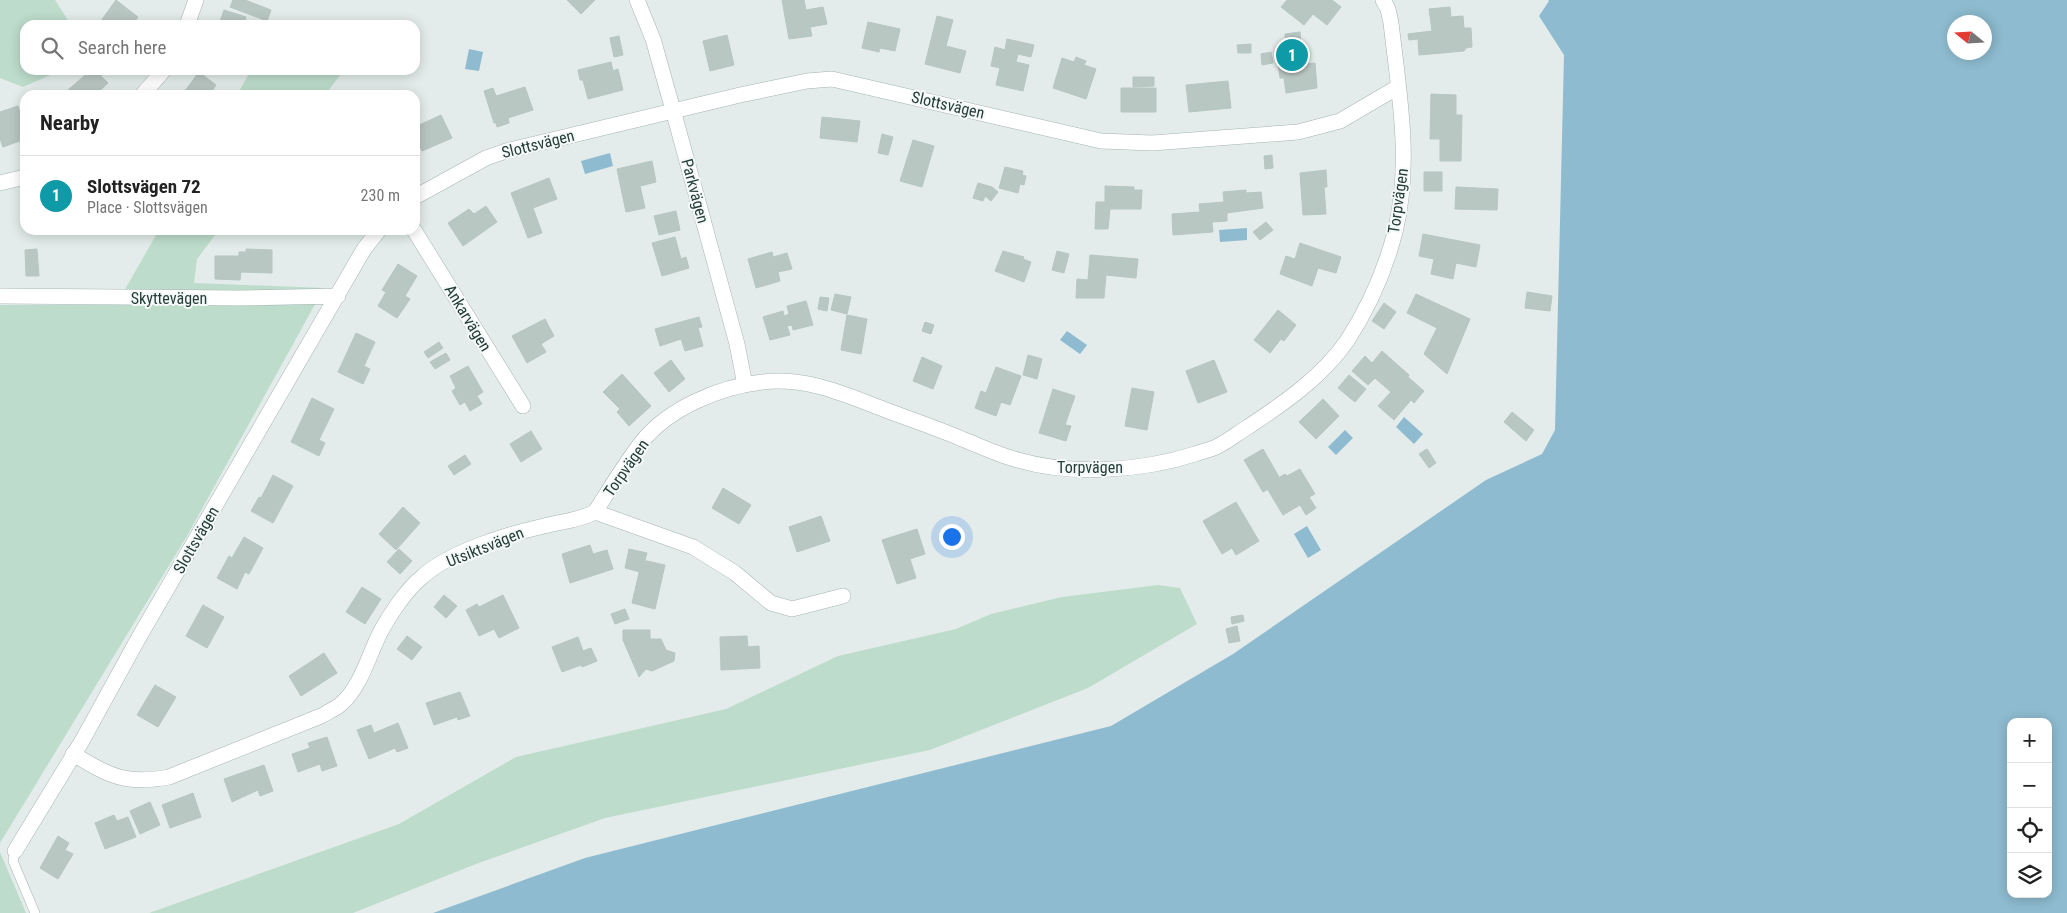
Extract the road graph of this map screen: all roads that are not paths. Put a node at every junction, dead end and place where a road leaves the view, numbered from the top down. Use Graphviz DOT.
graph roads {
  1 [pos="196,0"];
  2 [pos="637,0"];
  3 [pos="1382,0"];
  4 [pos="188,20"];
  5 [pos="160,75"];
  6 [pos="1398,87"];
  7 [pos="146,90"];
  8 [pos="674,110"];
  9 [pos="20,178"];
  10 [pos="0,183"];
  11 [pos="420,194"];
  12 [pos="375,235"];
  13 [pos="417,235"];
  14 [pos="0,296"];
  15 [pos="338,296"];
  16 [pos="745,385"];
  17 [pos="522,406"];
  18 [pos="594,512"];
  19 [pos="843,596"];
  20 [pos="73,754"];
  21 [pos="15,851"];
  22 [pos="35,913"];
  1 -- 4 [label="street"];
  2 -- 8 [label="street, Parkvägen"];
  3 -- 6 [label="street"];
  5 -- 7 [label="street"];
  6 -- 8 [label="street, Slottsvägen"];
  6 -- 16 [label="street, Torpvägen"];
  8 -- 11 [label="street, Slottsvägen"];
  8 -- 16 [label="street, Parkvägen"];
  9 -- 10 [label="street"];
  12 -- 15 [label="street, Slottsvägen"];
  13 -- 17 [label="street, Ankarvägen"];
  14 -- 15 [label="street, Skyttevägen"];
  15 -- 20 [label="street, Slottsvägen"];
  16 -- 18 [label="street, Torpvägen"];
  18 -- 19 [label="street"];
  18 -- 20 [label="street, Utsiktsvägen"];
  20 -- 21 [label="street, Slottsvägen"];
  21 -- 22 [label="lane"];
}
